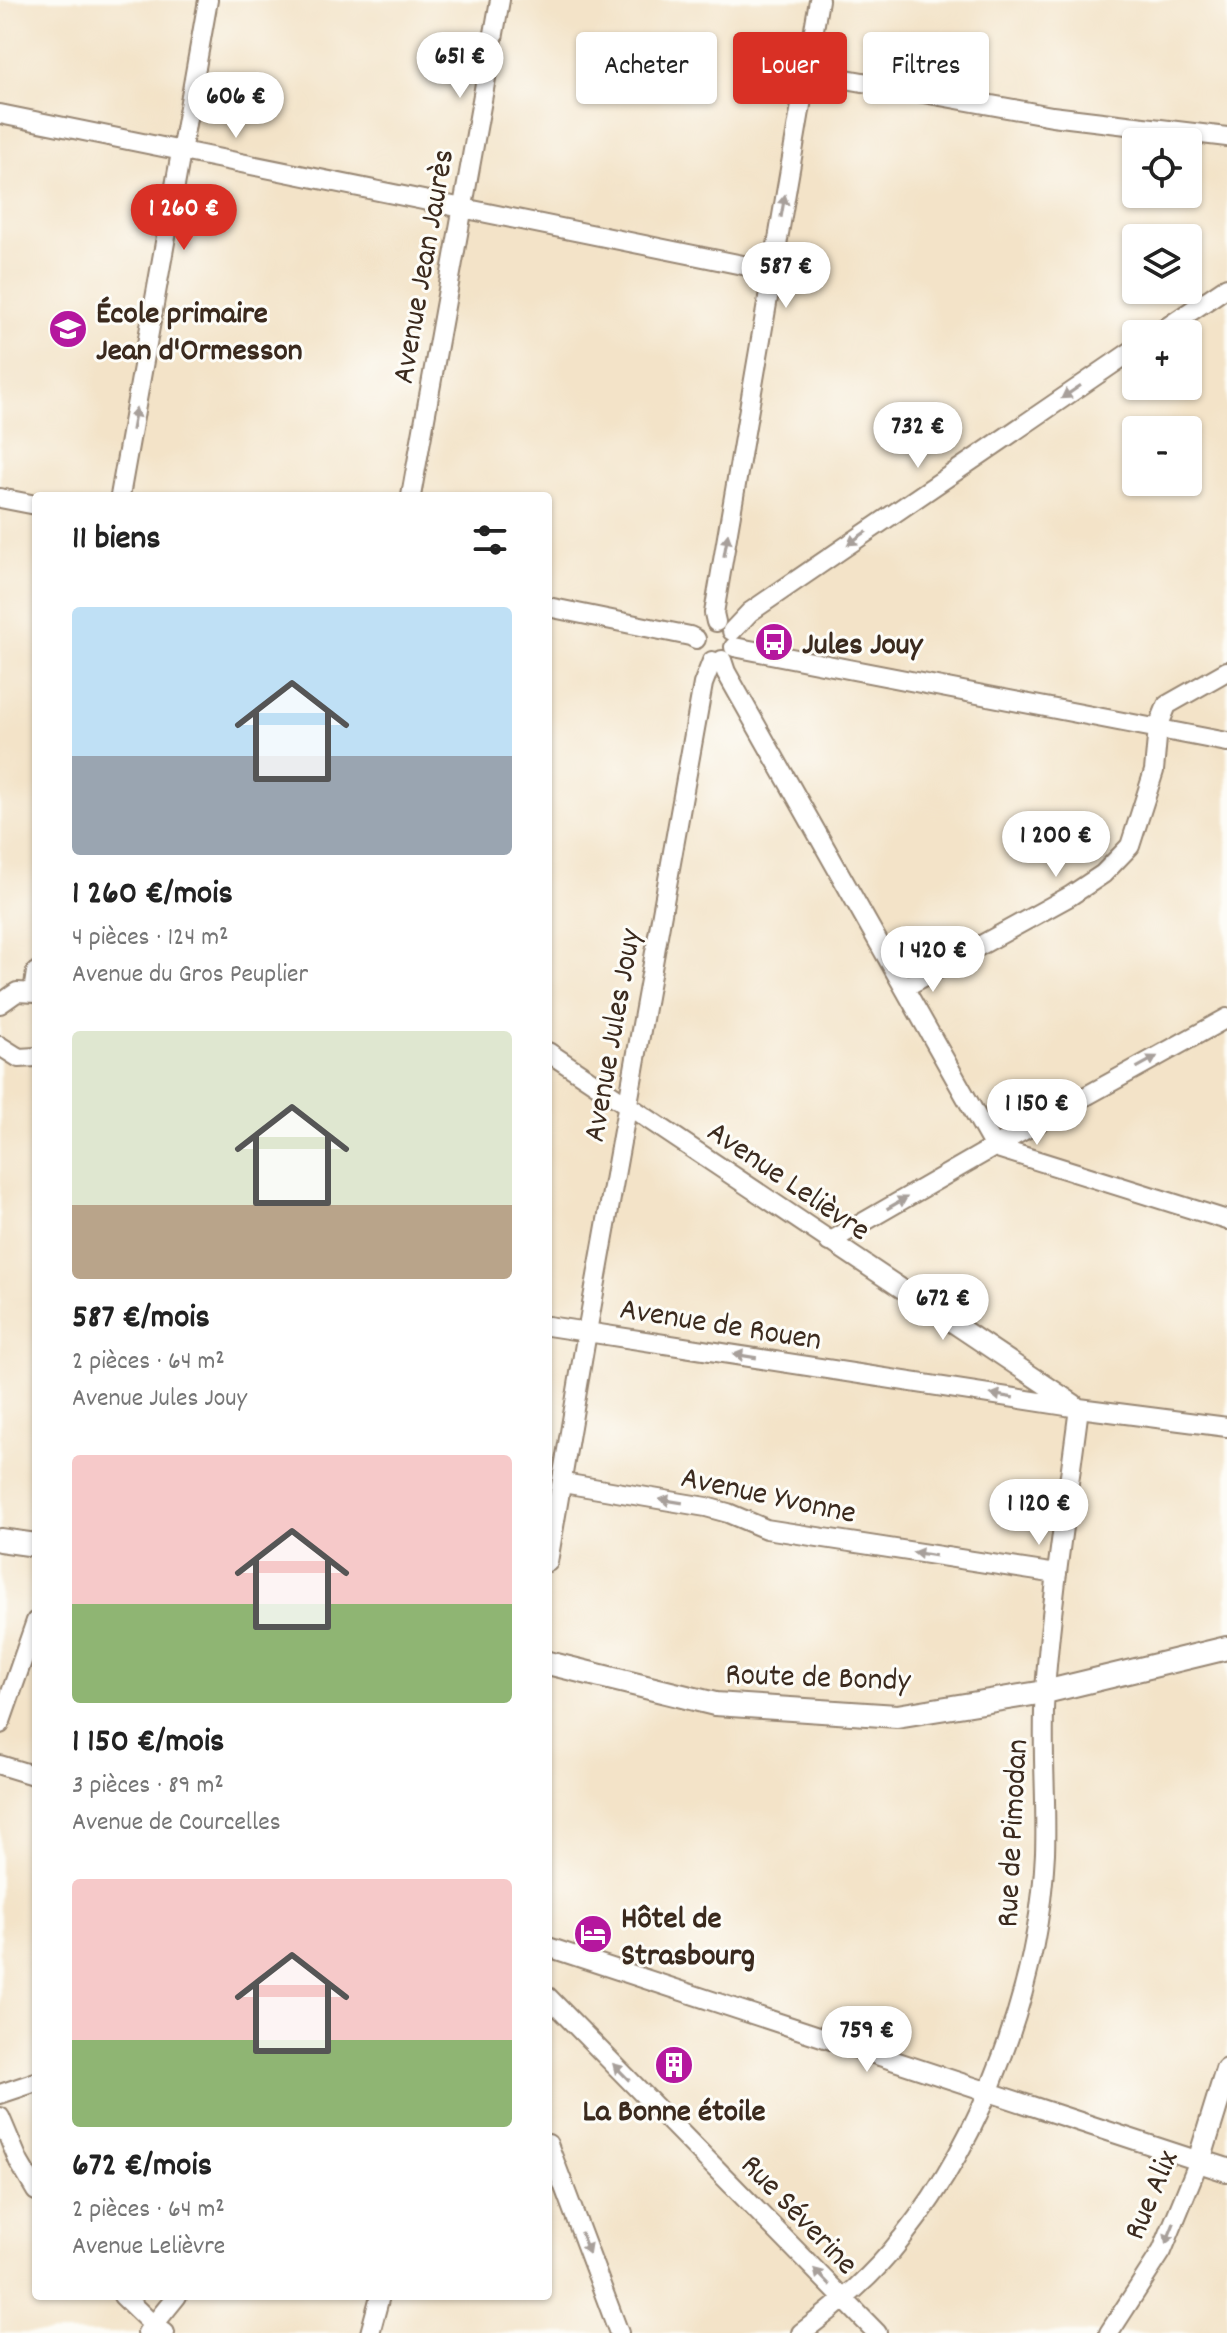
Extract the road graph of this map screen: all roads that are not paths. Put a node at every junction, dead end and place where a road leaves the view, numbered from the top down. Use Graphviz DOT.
graph roads {
  1 [pos="208,0"];
  2 [pos="500,0"];
  3 [pos="819,0"];
  4 [pos="814,32"];
  5 [pos="847,79"];
  6 [pos="801,104"];
  7 [pos="0,114"];
  8 [pos="1227,137"];
  9 [pos="181,151"];
  10 [pos="463,207"];
  11 [pos="772,271"];
  12 [pos="1222,297"];
  13 [pos="1182,320"];
  14 [pos="1122,358"];
  15 [pos="121,492"];
  16 [pos="412,492"];
  17 [pos="0,498"];
  18 [pos="32,504"];
  19 [pos="552,608"];
  20 [pos="696,639"];
  21 [pos="723,644"];
  22 [pos="1227,671"];
  23 [pos="1158,727"];
  24 [pos="1227,742"];
  25 [pos="905,987"];
  26 [pos="32,992"];
  27 [pos="4,994"];
  28 [pos="1227,1018"];
  29 [pos="0,1046"];
  30 [pos="552,1055"];
  31 [pos="32,1057"];
  32 [pos="628,1104"];
  33 [pos="994,1147"];
  34 [pos="1227,1220"];
  35 [pos="829,1242"];
  36 [pos="552,1327"];
  37 [pos="587,1332"];
  38 [pos="1079,1408"];
  39 [pos="1227,1427"];
  40 [pos="563,1483"];
  41 [pos="0,1540"];
  42 [pos="552,1541"];
  43 [pos="32,1544"];
  44 [pos="1057,1574"];
  45 [pos="32,1632"];
  46 [pos="1227,1648"];
  47 [pos="552,1664"];
  48 [pos="1045,1692"];
  49 [pos="0,1724"];
  50 [pos="0,1765"];
  51 [pos="32,1775"];
  52 [pos="552,1948"];
  53 [pos="552,2001"];
  54 [pos="1227,2070"];
  55 [pos="32,2083"];
  56 [pos="989,2092"];
  57 [pos="0,2094"];
  58 [pos="0,2117"];
  59 [pos="552,2155"];
  60 [pos="1199,2161"];
  61 [pos="1227,2170"];
  62 [pos="32,2184"];
  63 [pos="127,2300"];
  64 [pos="174,2300"];
  65 [pos="379,2300"];
  66 [pos="844,2300"];
  67 [pos="155,2330"];
  68 [pos="370,2333"];
  69 [pos="619,2333"];
  70 [pos="801,2333"];
  71 [pos="877,2333"];
  72 [pos="1109,2333"];
  1 -- 9 [label="street"];
  2 -- 10 [label="street, Avenue Jean Jaurès"];
  3 -- 4 [label="street, Avenue Jules Jouy"];
  5 -- 8 [label="street"];
  11 -- 6 [label="street, Avenue Jules Jouy, one-way"];
  7 -- 9 [label="street"];
  9 -- 10 [label="street"];
  15 -- 9 [label="street, one-way"];
  10 -- 11 [label="street"];
  10 -- 16 [label="street, Avenue Jean Jaurès"];
  21 -- 11 [label="street, Avenue Jules Jouy, one-way"];
  12 -- 13 [label="street"];
  14 -- 21 [label="street, one-way"];
  17 -- 18 [label="street"];
  19 -- 20 [label="street"];
  20 -- 21 [label="street"];
  20 -- 21 [label="street"];
  21 -- 23 [label="street"];
  21 -- 25 [label="street"];
  21 -- 32 [label="street, Avenue Jules Jouy"];
  22 -- 23 [label="street"];
  23 -- 24 [label="street"];
  23 -- 25 [label="street"];
  25 -- 33 [label="street"];
  26 -- 27 [label="street"];
  33 -- 28 [label="street, one-way"];
  29 -- 31 [label="street"];
  30 -- 32 [label="street, Avenue Lelièvre"];
  32 -- 35 [label="street, Avenue Lelièvre"];
  32 -- 37 [label="street, Avenue Jules Jouy"];
  33 -- 34 [label="street"];
  35 -- 33 [label="street, one-way"];
  35 -- 38 [label="street, Avenue Lelièvre"];
  36 -- 37 [label="street, Avenue de Rouen"];
  38 -- 37 [label="street, Avenue de Rouen, one-way"];
  37 -- 40 [label="street, Avenue Jules Jouy"];
  38 -- 39 [label="street, Avenue de Rouen"];
  38 -- 44 [label="street, Rue de Pimodan"];
  40 -- 42 [label="street, Avenue Jules Jouy"];
  44 -- 40 [label="street, Avenue Yvonne, one-way"];
  41 -- 43 [label="street"];
  44 -- 48 [label="street, Rue de Pimodan"];
  45 -- 49 [label="street"];
  46 -- 48 [label="street, Route de Bondy"];
  47 -- 48 [label="street, Route de Bondy"];
  48 -- 56 [label="street, Rue de Pimodan"];
  50 -- 51 [label="street"];
  52 -- 56 [label="street"];
  66 -- 53 [label="street, Rue Séverine, one-way"];
  54 -- 60 [label="street, Rue Alix"];
  55 -- 57 [label="street"];
  56 -- 60 [label="street"];
  56 -- 66 [label="street, Rue de Pimodan"];
  58 -- 62 [label="street"];
  59 -- 69 [label="street, one-way"];
  60 -- 61 [label="street"];
  60 -- 72 [label="street, Rue Alix, one-way"];
  63 -- 67 [label="street"];
  64 -- 67 [label="street"];
  65 -- 68 [label="street"];
  66 -- 70 [label="street, Rue de Pimodan"];
  66 -- 71 [label="street, Rue Séverine"];
}
